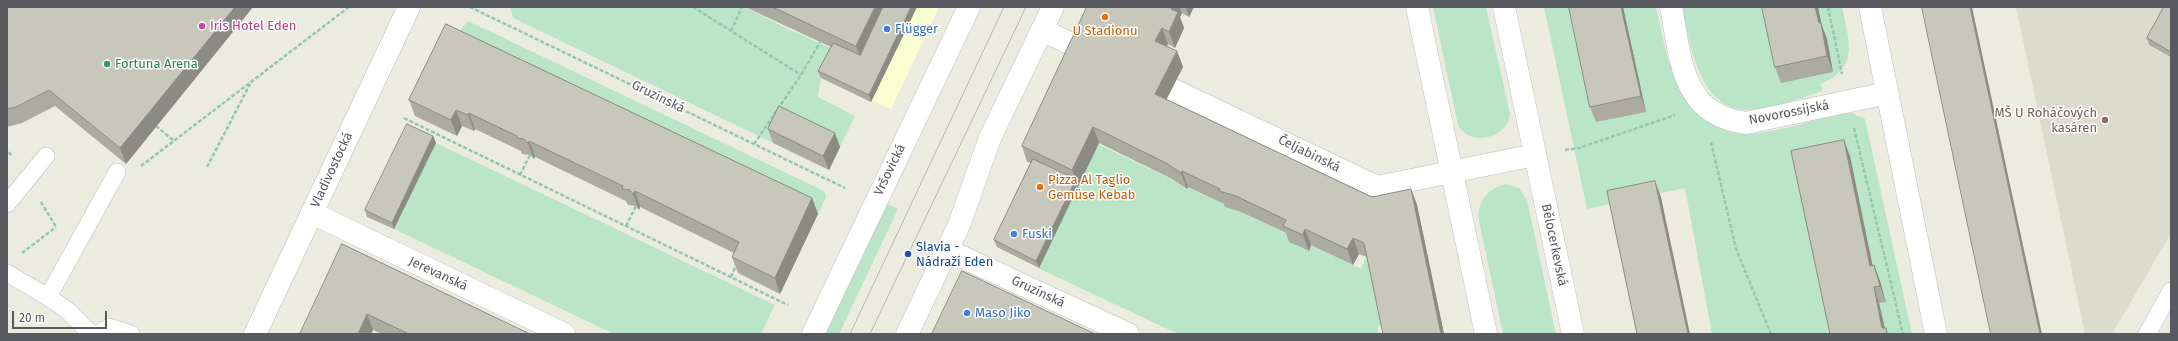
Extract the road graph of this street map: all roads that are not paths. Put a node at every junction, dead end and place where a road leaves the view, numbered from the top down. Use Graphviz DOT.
graph roads {
  1 [pos="409,7"];
  2 [pos="969,7"];
  3 [pos="1053,7"];
  4 [pos="1417,7"];
  5 [pos="1504,7"];
  6 [pos="1671,7"];
  7 [pos="1870,7"];
  8 [pos="1042,30"];
  9 [pos="1080,48"];
  10 [pos="1171,89"];
  11 [pos="1887,93"];
  12 [pos="1535,155"];
  13 [pos="46,156"];
  14 [pos="117,172"];
  15 [pos="1453,173"];
  16 [pos="7,204"];
  17 [pos="312,213"];
  18 [pos="947,250"];
  19 [pos="7,273"];
  20 [pos="2171,291"];
  21 [pos="48,297"];
  22 [pos="91,334"];
  23 [pos="98,334"];
  24 [pos="131,334"];
  25 [pos="255,334"];
  26 [pos="564,334"];
  27 [pos="812,334"];
  28 [pos="907,334"];
  29 [pos="1128,334"];
  30 [pos="1486,334"];
  31 [pos="1573,334"];
  32 [pos="1936,334"];
  33 [pos="2147,334"];
  1 -- 17 [label="street, Vladivostocká"];
  2 -- 27 [label="street, Vršovická"];
  3 -- 8 [label="street"];
  4 -- 15 [label="street"];
  5 -- 12 [label="street, Bělocerkevská"];
  6 -- 11 [label="street, Novorossijská"];
  7 -- 11 [label="street"];
  8 -- 9 [label="street"];
  8 -- 18 [label="street"];
  10 -- 15 [label="street, Čeljabinská"];
  11 -- 32 [label="street"];
  12 -- 15 [label="street"];
  12 -- 31 [label="street, Bělocerkevská"];
  13 -- 16 [label="lane"];
  14 -- 21 [label="lane"];
  15 -- 30 [label="street"];
  17 -- 25 [label="street, Vladivostocká"];
  17 -- 26 [label="street, Jerevanská"];
  18 -- 28 [label="street"];
  18 -- 29 [label="street, Gruzínská"];
  19 -- 21 [label="lane"];
  20 -- 33 [label="lane"];
  21 -- 22 [label="lane"];
  23 -- 24 [label="lane"];
}
